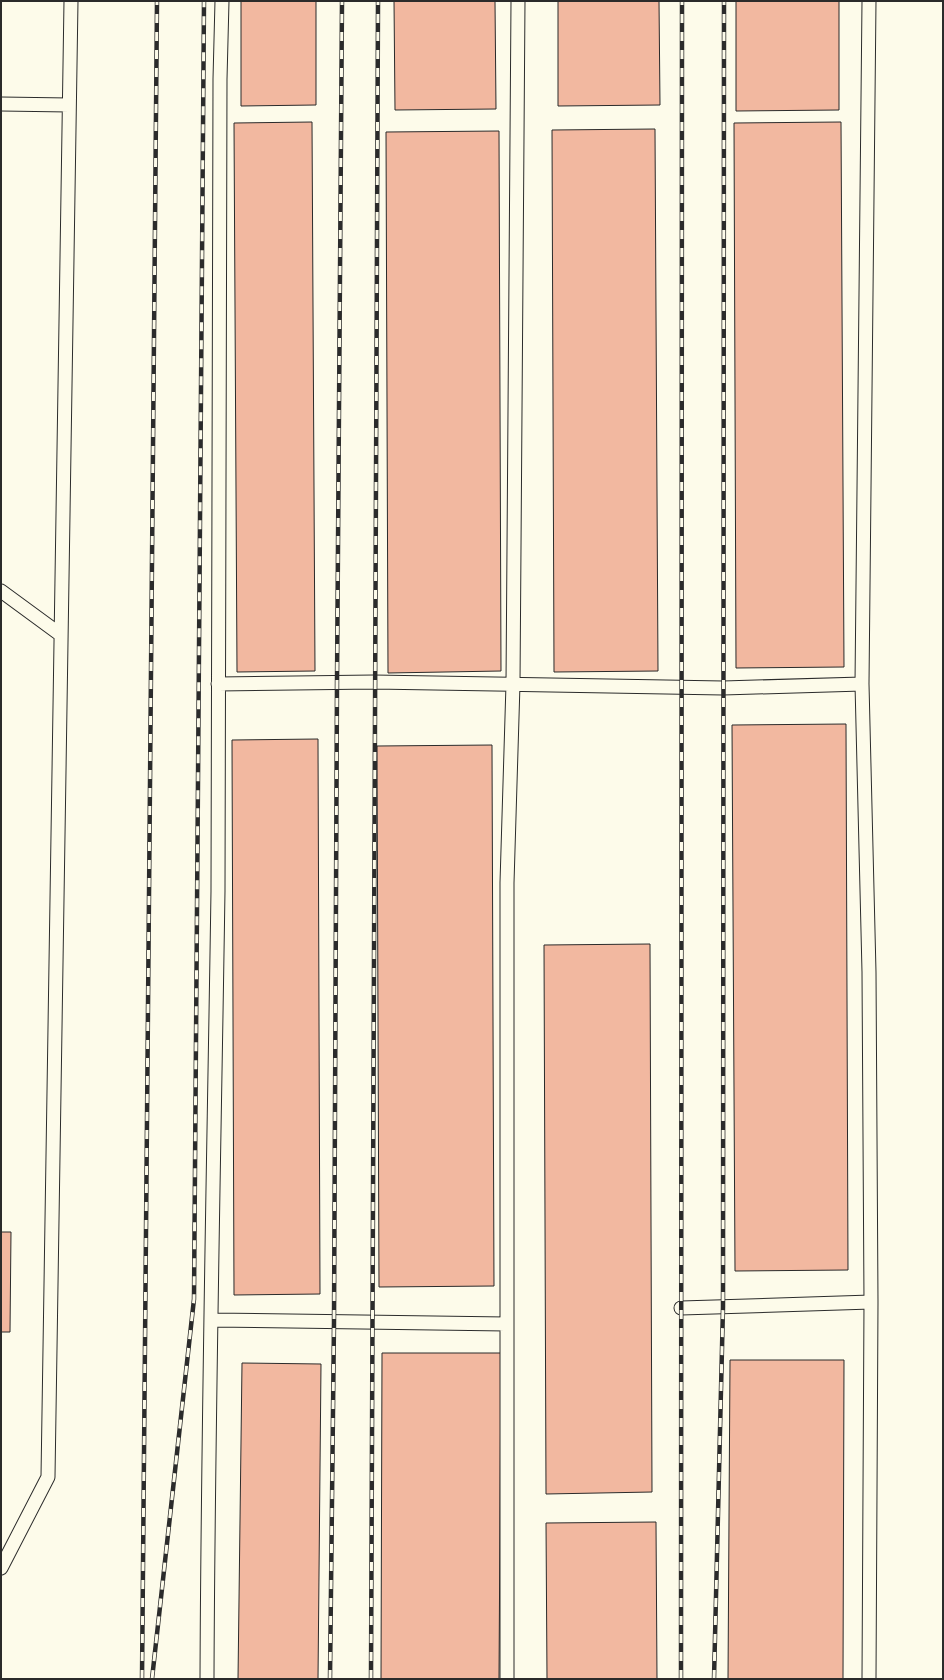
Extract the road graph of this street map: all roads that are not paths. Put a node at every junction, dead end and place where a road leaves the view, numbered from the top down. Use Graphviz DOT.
graph roads {
  1 [pos="70,1"];
  2 [pos="222,1"];
  3 [pos="518,1"];
  4 [pos="869,1"];
  5 [pos="1,104"];
  6 [pos="69,105"];
  7 [pos="1,591"];
  8 [pos="61,635"];
  9 [pos="218,684"];
  10 [pos="513,684"];
  11 [pos="862,684"];
  12 [pos="870,1302"];
  13 [pos="681,1308"];
  14 [pos="212,1320"];
  15 [pos="506,1324"];
  16 [pos="1,1568"];
  17 [pos="207,1679"];
  18 [pos="507,1679"];
  19 [pos="869,1679"];
  1 -- 6 [label="lane"];
  2 -- 9 [label="lane"];
  3 -- 10 [label="lane"];
  4 -- 11 [label="lane"];
  5 -- 6 [label="lane"];
  6 -- 8 [label="lane"];
  7 -- 8 [label="lane"];
  8 -- 16 [label="lane"];
  9 -- 10 [label="lane"];
  9 -- 14 [label="lane"];
  10 -- 11 [label="lane"];
  10 -- 15 [label="lane"];
  11 -- 12 [label="lane"];
  12 -- 13 [label="lane"];
  12 -- 19 [label="lane"];
  14 -- 15 [label="lane"];
  14 -- 17 [label="lane"];
  15 -- 18 [label="lane"];
}
